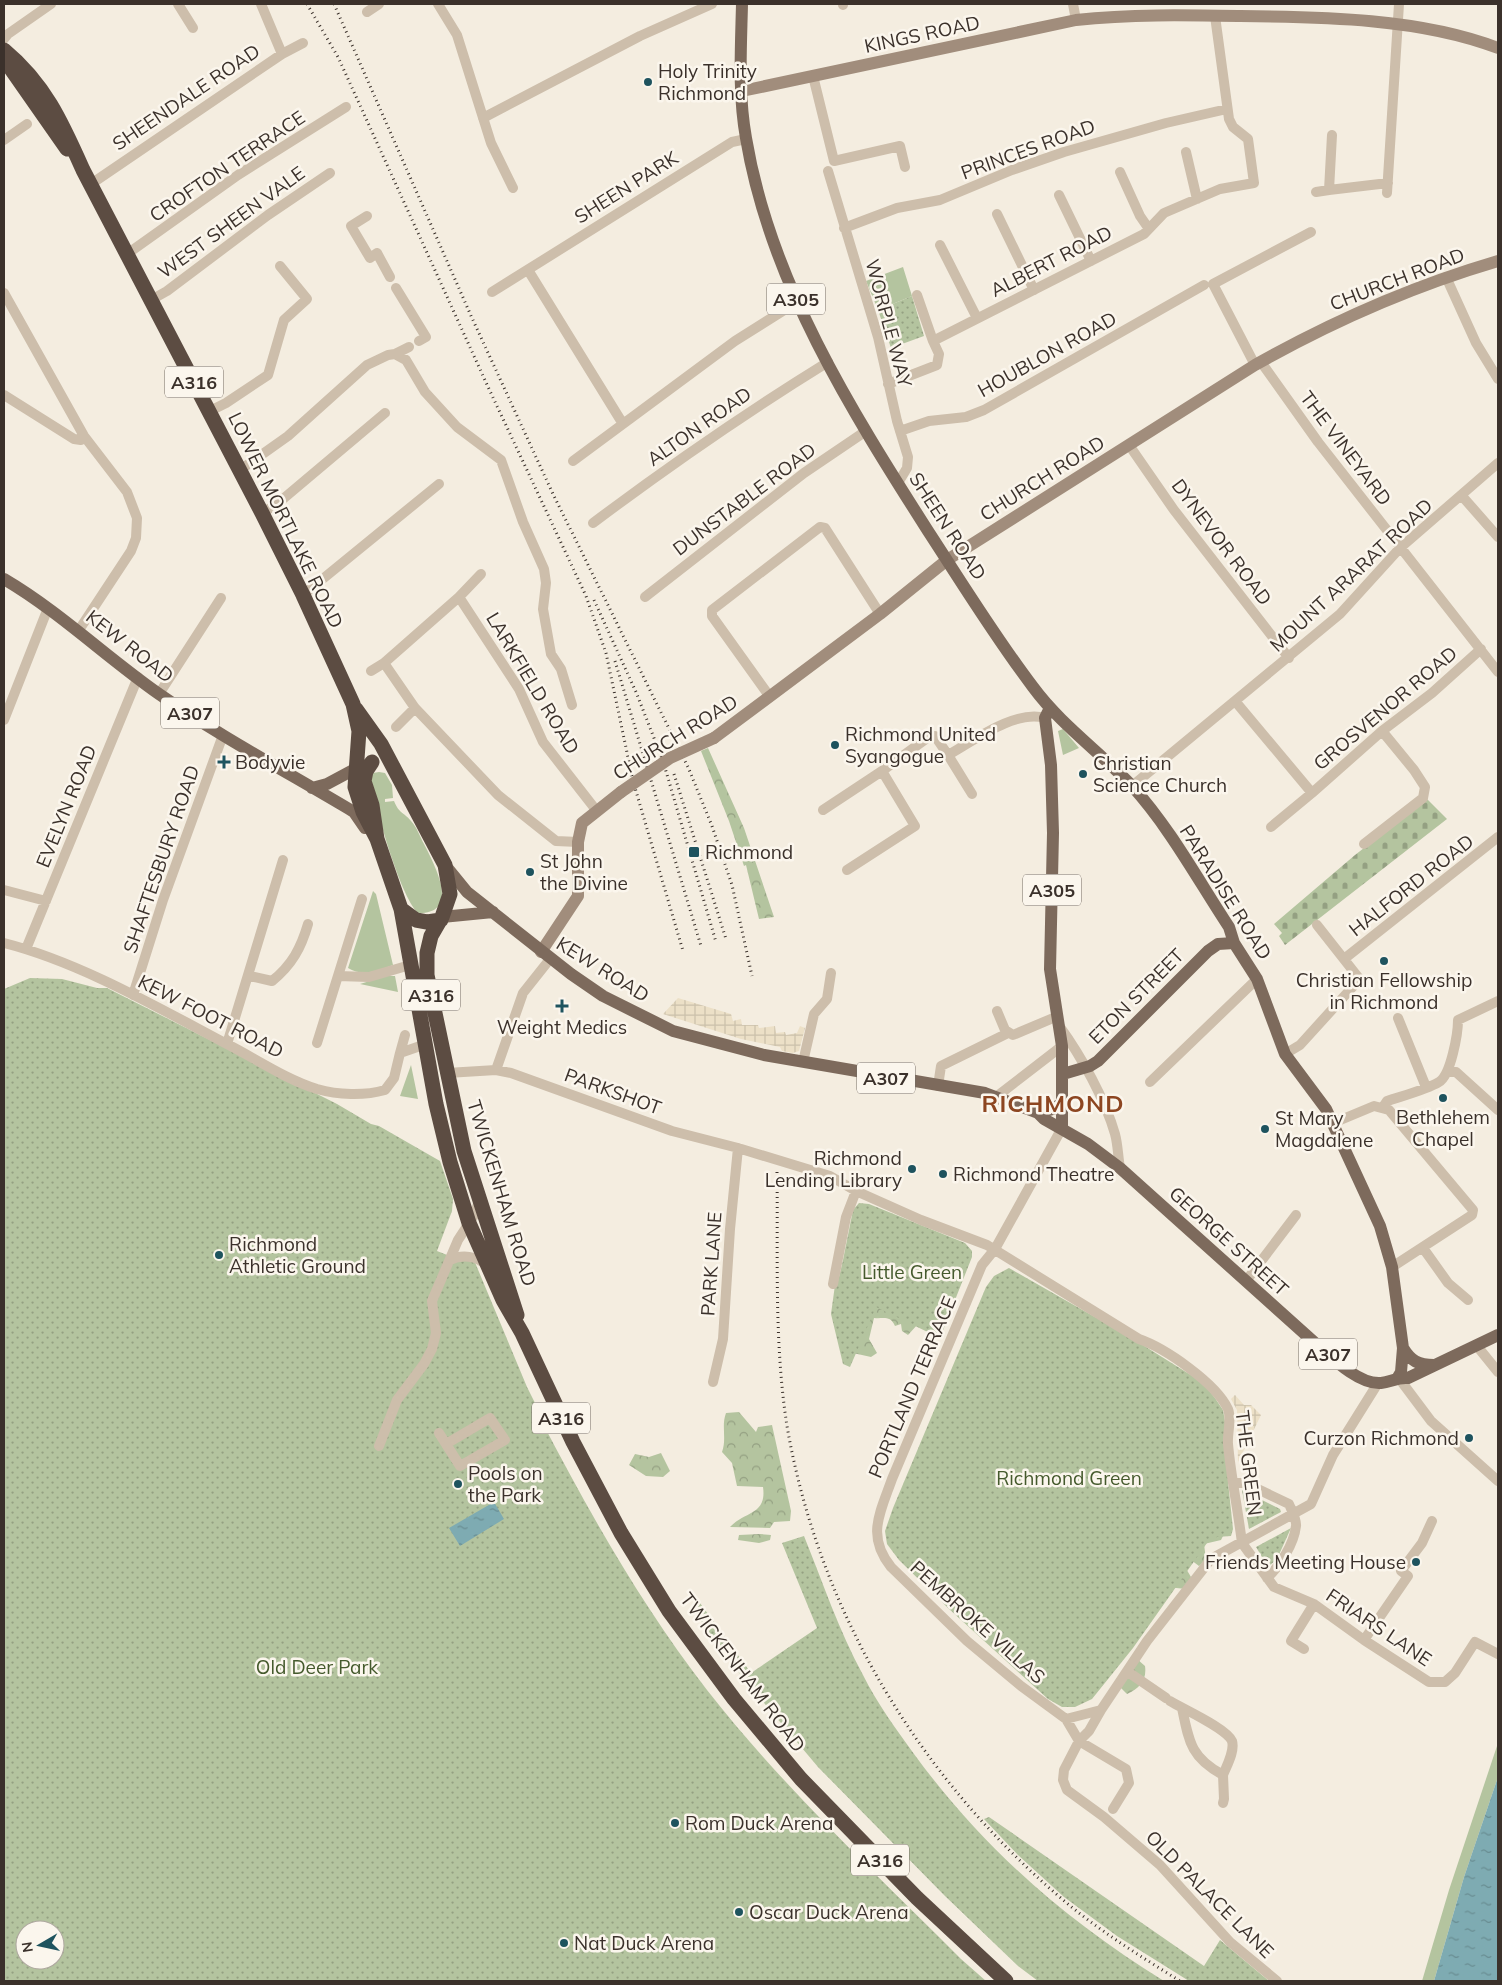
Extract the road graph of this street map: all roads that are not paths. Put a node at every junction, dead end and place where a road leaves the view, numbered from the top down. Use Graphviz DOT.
graph roads {
  1 [pos="50,4"];
  2 [pos="178,4"];
  3 [pos="261,4"];
  4 [pos="380,4"];
  5 [pos="438,4"];
  6 [pos="712,4"];
  7 [pos="742,4"];
  8 [pos="1073,4"];
  9 [pos="1399,4"];
  10 [pos="367,12"];
  11 [pos="1215,16"];
  12 [pos="1076,20"];
  13 [pos="1397,25"];
  14 [pos="194,28"];
  15 [pos="4,39"];
  16 [pos="303,43"];
  17 [pos="1498,48"];
  18 [pos="4,50"];
  19 [pos="282,54"];
  20 [pos="4,59"];
  21 [pos="813,76"];
  22 [pos="742,91"];
  23 [pos="346,107"];
  24 [pos="1227,109"];
  25 [pos="483,118"];
  26 [pos="27,124"];
  27 [pos="1332,135"];
  28 [pos="746,139"];
  29 [pos="4,140"];
  30 [pos="1186,152"];
  31 [pos="905,167"];
  32 [pos="83,170"];
  33 [pos="828,171"];
  34 [pos="330,172"];
  35 [pos="1120,172"];
  36 [pos="91,184"];
  37 [pos="513,188"];
  38 [pos="1329,190"];
  39 [pos="1316,192"];
  40 [pos="1059,195"];
  41 [pos="1197,199"];
  42 [pos="997,214"];
  43 [pos="367,216"];
  44 [pos="844,228"];
  45 [pos="1149,229"];
  46 [pos="1311,232"];
  47 [pos="940,245"];
  48 [pos="127,254"];
  49 [pos="1090,261"];
  50 [pos="1498,261"];
  51 [pos="280,266"];
  52 [pos="528,270"];
  53 [pos="1446,276"];
  54 [pos="390,278"];
  55 [pos="1204,285"];
  56 [pos="396,288"];
  57 [pos="1034,290"];
  58 [pos="492,292"];
  59 [pos="4,294"];
  60 [pos="917,295"];
  61 [pos="151,300"];
  62 [pos="797,302"];
  63 [pos="977,318"];
  64 [pos="419,341"];
  65 [pos="933,341"];
  66 [pos="409,346"];
  67 [pos="396,354"];
  68 [pos="828,362"];
  69 [pos="1258,363"];
  70 [pos="1498,379"];
  71 [pos="888,384"];
  72 [pos="4,395"];
  73 [pos="210,411"];
  74 [pos="385,414"];
  75 [pos="623,424"];
  76 [pos="866,431"];
  77 [pos="900,431"];
  78 [pos="84,436"];
  79 [pos="1129,445"];
  80 [pos="573,460"];
  81 [pos="1498,463"];
  82 [pos="240,470"];
  83 [pos="898,483"];
  84 [pos="438,484"];
  85 [pos="1462,496"];
  86 [pos="262,513"];
  87 [pos="593,524"];
  88 [pos="1498,537"];
  89 [pos="1400,548"];
  90 [pos="947,560"];
  91 [pos="481,574"];
  92 [pos="4,579"];
  93 [pos="303,595"];
  94 [pos="459,596"];
  95 [pos="644,597"];
  96 [pos="221,598"];
  97 [pos="48,608"];
  98 [pos="880,614"];
  99 [pos="79,630"];
  100 [pos="1481,649"];
  101 [pos="1289,658"];
  102 [pos="384,663"];
  103 [pos="371,671"];
  104 [pos="1498,672"];
  105 [pos="138,677"];
  106 [pos="158,694"];
  107 [pos="770,697"];
  108 [pos="1235,701"];
  109 [pos="353,704"];
  110 [pos="572,705"];
  111 [pos="415,708"];
  112 [pos="1048,713"];
  113 [pos="4,720"];
  114 [pos="396,727"];
  115 [pos="1382,732"];
  116 [pos="223,735"];
  117 [pos="948,755"];
  118 [pos="372,762"];
  119 [pos="391,765"];
  120 [pos="355,769"];
  121 [pos="882,772"];
  122 [pos="1132,786"];
  123 [pos="312,788"];
  124 [pos="1312,793"];
  125 [pos="972,794"];
  126 [pos="596,810"];
  127 [pos="823,810"];
  128 [pos="1271,827"];
  129 [pos="1498,837"];
  130 [pos="377,839"];
  131 [pos="578,842"];
  132 [pos="1364,844"];
  133 [pos="283,860"];
  134 [pos="445,865"];
  135 [pos="847,870"];
  136 [pos="387,873"];
  137 [pos="4,890"];
  138 [pos="362,899"];
  139 [pos="46,901"];
  140 [pos="401,909"];
  141 [pos="493,912"];
  142 [pos="442,918"];
  143 [pos="308,924"];
  144 [pos="1317,925"];
  145 [pos="1234,943"];
  146 [pos="4,944"];
  147 [pos="26,949"];
  148 [pos="545,955"];
  149 [pos="1344,959"];
  150 [pos="410,965"];
  151 [pos="831,973"];
  152 [pos="250,976"];
  153 [pos="338,976"];
  154 [pos="1257,979"];
  155 [pos="133,996"];
  156 [pos="1498,1001"];
  157 [pos="997,1011"];
  158 [pos="1398,1018"];
  159 [pos="1059,1021"];
  160 [pos="1008,1033"];
  161 [pos="405,1035"];
  162 [pos="317,1043"];
  163 [pos="227,1044"];
  164 [pos="426,1044"];
  165 [pos="1062,1046"];
  166 [pos="400,1053"];
  167 [pos="1285,1054"];
  168 [pos="804,1062"];
  169 [pos="1085,1068"];
  170 [pos="496,1070"];
  171 [pos="1447,1072"];
  172 [pos="446,1073"];
  173 [pos="1063,1074"];
  174 [pos="1150,1082"];
  175 [pos="938,1086"];
  176 [pos="1426,1087"];
  177 [pos="996,1097"];
  178 [pos="1062,1103"];
  179 [pos="1382,1107"];
  180 [pos="1498,1110"];
  181 [pos="1038,1113"];
  182 [pos="1332,1121"];
  183 [pos="1062,1128"];
  184 [pos="738,1148"];
  185 [pos="1120,1168"];
  186 [pos="856,1191"];
  187 [pos="479,1199"];
  188 [pos="1296,1215"];
  189 [pos="469,1223"];
  190 [pos="1423,1248"];
  191 [pos="995,1249"];
  192 [pos="450,1260"];
  193 [pos="487,1266"];
  194 [pos="1392,1267"];
  195 [pos="1246,1281"];
  196 [pos="833,1284"];
  197 [pos="1468,1300"];
  198 [pos="522,1333"];
  199 [pos="1498,1335"];
  200 [pos="1477,1346"];
  201 [pos="1403,1348"];
  202 [pos="1434,1365"];
  203 [pos="1498,1372"];
  204 [pos="1398,1377"];
  205 [pos="713,1382"];
  206 [pos="1378,1383"];
  207 [pos="439,1433"];
  208 [pos="446,1444"];
  209 [pos="379,1446"];
  210 [pos="1498,1481"];
  211 [pos="1233,1483"];
  212 [pos="1293,1516"];
  213 [pos="1432,1521"];
  214 [pos="1242,1543"];
  215 [pos="878,1545"];
  216 [pos="1267,1578"];
  217 [pos="1314,1604"];
  218 [pos="1364,1640"];
  219 [pos="1304,1649"];
  220 [pos="1498,1654"];
  221 [pos="1128,1672"];
  222 [pos="1182,1708"];
  223 [pos="1101,1710"];
  224 [pos="1064,1718"];
  225 [pos="1079,1741"];
  226 [pos="1223,1775"];
  227 [pos="1222,1804"];
  228 [pos="1113,1809"];
  229 [pos="1006,1981"];
  230 [pos="1277,1981"];
  1 -- 15 [label="street"];
  2 -- 14 [label="street"];
  3 -- 19 [label="street"];
  4 -- 10 [label="street"];
  5 -- 25 [label="street"];
  6 -- 25 [label="street"];
  7 -- 22 [label="main road, SHEEN ROAD / A305"];
  8 -- 12 [label="street"];
  9 -- 13 [label="street"];
  11 -- 12 [label="street, KINGS ROAD"];
  11 -- 13 [label="street, KINGS ROAD"];
  11 -- 24 [label="street"];
  12 -- 21 [label="street, KINGS ROAD"];
  13 -- 17 [label="street, KINGS ROAD"];
  13 -- 38 [label="street"];
  16 -- 19 [label="street, SHEENDALE ROAD"];
  18 -- 32 [label="highway, LOWER MORTLAKE ROAD / A316"];
  19 -- 36 [label="street, SHEENDALE ROAD"];
  20 -- 32 [label="highway, LOWER MORTLAKE ROAD / A316"];
  21 -- 22 [label="street, KINGS ROAD"];
  21 -- 31 [label="street"];
  22 -- 28 [label="main road, SHEEN ROAD / A305"];
  23 -- 48 [label="street, CROFTON TERRACE"];
  24 -- 41 [label="street, ALBERT ROAD"];
  24 -- 44 [label="street, PRINCES ROAD"];
  25 -- 37 [label="street"];
  26 -- 29 [label="street"];
  27 -- 38 [label="street"];
  28 -- 52 [label="street, SHEEN PARK"];
  28 -- 62 [label="main road, SHEEN ROAD / A305"];
  30 -- 41 [label="street"];
  32 -- 36 [label="highway, LOWER MORTLAKE ROAD / A316"];
  33 -- 44 [label="street, WORPLE WAY"];
  34 -- 61 [label="street, WEST SHEEN VALE"];
  35 -- 45 [label="street"];
  36 -- 48 [label="highway, LOWER MORTLAKE ROAD / A316"];
  38 -- 39 [label="street"];
  40 -- 49 [label="street"];
  41 -- 45 [label="street, ALBERT ROAD"];
  42 -- 57 [label="street"];
  43 -- 54 [label="street"];
  44 -- 71 [label="street, WORPLE WAY"];
  45 -- 49 [label="street, ALBERT ROAD"];
  46 -- 69 [label="street, THE VINEYARD"];
  47 -- 63 [label="street"];
  48 -- 61 [label="highway, LOWER MORTLAKE ROAD / A316"];
  49 -- 57 [label="street, ALBERT ROAD"];
  50 -- 53 [label="street, CHURCH ROAD"];
  51 -- 73 [label="street"];
  52 -- 58 [label="street, SHEEN PARK"];
  52 -- 75 [label="street"];
  53 -- 69 [label="street, CHURCH ROAD"];
  53 -- 70 [label="street"];
  55 -- 77 [label="street, HOUBLON ROAD"];
  56 -- 64 [label="street"];
  57 -- 63 [label="street, ALBERT ROAD"];
  59 -- 78 [label="street"];
  60 -- 65 [label="street"];
  61 -- 73 [label="highway, LOWER MORTLAKE ROAD / A316"];
  62 -- 68 [label="main road, SHEEN ROAD / A305"];
  62 -- 75 [label="street"];
  63 -- 65 [label="street, ALBERT ROAD"];
  65 -- 71 [label="street"];
  66 -- 67 [label="street"];
  67 -- 82 [label="street"];
  67 -- 110 [label="street"];
  68 -- 76 [label="main road, SHEEN ROAD / A305"];
  68 -- 87 [label="street, ALTON ROAD"];
  69 -- 79 [label="street, CHURCH ROAD"];
  69 -- 89 [label="street, THE VINEYARD"];
  71 -- 77 [label="street, WORPLE WAY"];
  72 -- 78 [label="street"];
  73 -- 82 [label="highway, LOWER MORTLAKE ROAD / A316"];
  74 -- 86 [label="street"];
  75 -- 80 [label="street"];
  76 -- 83 [label="main road, SHEEN ROAD / A305"];
  76 -- 95 [label="street, DUNSTABLE ROAD"];
  77 -- 83 [label="street, WORPLE WAY"];
  78 -- 99 [label="street"];
  79 -- 90 [label="street, CHURCH ROAD"];
  79 -- 101 [label="street, DYNEVOR ROAD"];
  81 -- 85 [label="street, MOUNT ARARAT ROAD"];
  82 -- 86 [label="highway, LOWER MORTLAKE ROAD / A316"];
  83 -- 90 [label="main road, SHEEN ROAD / A305"];
  84 -- 93 [label="street"];
  85 -- 88 [label="street"];
  85 -- 89 [label="street, MOUNT ARARAT ROAD"];
  86 -- 93 [label="highway, LOWER MORTLAKE ROAD / A316"];
  89 -- 100 [label="street, THE VINEYARD"];
  89 -- 101 [label="street, MOUNT ARARAT ROAD"];
  90 -- 98 [label="street, CHURCH ROAD"];
  90 -- 112 [label="main road, SHEEN ROAD / A305"];
  91 -- 94 [label="street"];
  92 -- 97 [label="main road, KEW ROAD / A307"];
  93 -- 109 [label="highway, LOWER MORTLAKE ROAD / A316"];
  94 -- 102 [label="street"];
  94 -- 126 [label="street, LARKFIELD ROAD"];
  96 -- 106 [label="street"];
  97 -- 99 [label="main road, KEW ROAD / A307"];
  97 -- 113 [label="street"];
  98 -- 107 [label="street, CHURCH ROAD"];
  98 -- 107 [label="street"];
  99 -- 105 [label="main road, KEW ROAD / A307"];
  100 -- 104 [label="street, THE VINEYARD"];
  100 -- 115 [label="street, GROSVENOR ROAD"];
  101 -- 108 [label="street, MOUNT ARARAT ROAD"];
  102 -- 103 [label="street"];
  102 -- 111 [label="street"];
  105 -- 106 [label="main road, KEW ROAD / A307"];
  105 -- 139 [label="street, EVELYN ROAD"];
  106 -- 116 [label="main road, KEW ROAD / A307"];
  107 -- 126 [label="street, CHURCH ROAD, bridge"];
  108 -- 122 [label="street, MOUNT ARARAT ROAD"];
  108 -- 124 [label="street, GROSVENOR ROAD"];
  109 -- 119 [label="highway, LOWER MORTLAKE ROAD / A316"];
  109 -- 120 [label="highway, LOWER MORTLAKE ROAD / A316"];
  111 -- 114 [label="street"];
  111 -- 131 [label="street"];
  112 -- 117 [label="street"];
  112 -- 122 [label="main road, PARADISE ROAD / A305"];
  112 -- 159 [label="main road, A305"];
  115 -- 124 [label="street, GROSVENOR ROAD"];
  115 -- 132 [label="street"];
  116 -- 123 [label="main road, KEW ROAD / A307"];
  116 -- 155 [label="street, SHAFTESBURY ROAD"];
  117 -- 121 [label="street"];
  117 -- 125 [label="street"];
  118 -- 119 [label="highway"];
  118 -- 120 [label="highway"];
  118 -- 130 [label="highway, A316"];
  119 -- 134 [label="highway, A316"];
  120 -- 123 [label="main road"];
  120 -- 130 [label="highway, A316"];
  121 -- 127 [label="street"];
  121 -- 135 [label="street"];
  122 -- 145 [label="main road, PARADISE ROAD / A305"];
  123 -- 136 [label="main road, KEW ROAD / A307"];
  124 -- 128 [label="street, GROSVENOR ROAD"];
  126 -- 131 [label="street, CHURCH ROAD"];
  129 -- 149 [label="street, HALFORD ROAD"];
  130 -- 136 [label="highway, A316"];
  131 -- 148 [label="street, CHURCH ROAD"];
  133 -- 152 [label="street"];
  134 -- 141 [label="main road, A307"];
  134 -- 142 [label="highway, A316"];
  136 -- 140 [label="highway, A316"];
  137 -- 139 [label="street"];
  138 -- 153 [label="street"];
  139 -- 147 [label="street, EVELYN ROAD"];
  140 -- 142 [label="highway"];
  140 -- 150 [label="highway, TWICKENHAM ROAD / A316"];
  141 -- 142 [label="main road"];
  141 -- 148 [label="main road, KEW ROAD / A307"];
  142 -- 172 [label="highway, TWICKENHAM ROAD / A316"];
  143 -- 152 [label="street"];
  144 -- 149 [label="street, HALFORD ROAD"];
  145 -- 154 [label="main road, PARADISE ROAD"];
  145 -- 169 [label="main road, ETON STREET"];
  146 -- 147 [label="street, KEW FOOT ROAD"];
  147 -- 155 [label="street, KEW FOOT ROAD"];
  148 -- 168 [label="main road, KEW ROAD / A307"];
  148 -- 170 [label="street"];
  149 -- 167 [label="street, HALFORD ROAD"];
  150 -- 153 [label="street"];
  150 -- 164 [label="highway, TWICKENHAM ROAD / A316"];
  151 -- 168 [label="street"];
  152 -- 163 [label="street"];
  153 -- 162 [label="street"];
  154 -- 167 [label="main road, PARADISE ROAD"];
  154 -- 174 [label="street"];
  155 -- 163 [label="street, KEW FOOT ROAD"];
  156 -- 171 [label="street"];
  157 -- 160 [label="street"];
  158 -- 176 [label="street"];
  159 -- 160 [label="street"];
  159 -- 165 [label="main road, A305"];
  159 -- 169 [label="street"];
  160 -- 175 [label="street"];
  161 -- 166 [label="street"];
  163 -- 166 [label="street, KEW FOOT ROAD"];
  164 -- 166 [label="street"];
  164 -- 189 [label="highway, TWICKENHAM ROAD / A316"];
  165 -- 173 [label="main road, A305"];
  165 -- 177 [label="street"];
  167 -- 182 [label="main road, PARADISE ROAD"];
  168 -- 175 [label="main road, A307"];
  169 -- 173 [label="main road, ETON STREET"];
  169 -- 185 [label="street"];
  170 -- 172 [label="street, PARKSHOT"];
  170 -- 184 [label="street, PARKSHOT"];
  171 -- 176 [label="street"];
  171 -- 180 [label="street"];
  172 -- 187 [label="highway, TWICKENHAM ROAD / A316"];
  173 -- 178 [label="main road"];
  175 -- 177 [label="main road, A307"];
  176 -- 179 [label="street"];
  177 -- 181 [label="main road, A307"];
  178 -- 181 [label="main road"];
  178 -- 183 [label="main road"];
  179 -- 182 [label="street"];
  179 -- 190 [label="street"];
  181 -- 183 [label="main road, GEORGE STREET"];
  182 -- 194 [label="main road, PARADISE ROAD"];
  183 -- 185 [label="main road, GEORGE STREET / A307"];
  183 -- 191 [label="street, PORTLAND TERRACE"];
  184 -- 186 [label="street, PARKSHOT"];
  184 -- 205 [label="street, PARK LANE"];
  185 -- 195 [label="main road, GEORGE STREET / A307"];
  186 -- 191 [label="street"];
  186 -- 196 [label="street"];
  187 -- 189 [label="street"];
  187 -- 198 [label="highway, TWICKENHAM ROAD / A316"];
  188 -- 195 [label="street"];
  189 -- 192 [label="street"];
  189 -- 193 [label="highway, TWICKENHAM ROAD / A316"];
  190 -- 194 [label="street"];
  190 -- 197 [label="street"];
  191 -- 211 [label="street, THE GREEN"];
  191 -- 215 [label="street, PORTLAND TERRACE"];
  192 -- 193 [label="street"];
  192 -- 209 [label="street"];
  193 -- 198 [label="highway, TWICKENHAM ROAD / A316"];
  194 -- 201 [label="main road, PARADISE ROAD"];
  195 -- 206 [label="main road, GEORGE STREET / A307"];
  198 -- 229 [label="highway, TWICKENHAM ROAD / A316"];
  199 -- 200 [label="main road, A307"];
  200 -- 202 [label="main road, A307"];
  200 -- 203 [label="street"];
  201 -- 202 [label="main road"];
  201 -- 204 [label="main road, PARADISE ROAD"];
  202 -- 204 [label="main road, A307"];
  204 -- 206 [label="main road, A307"];
  204 -- 210 [label="street"];
  206 -- 212 [label="street"];
  207 -- 208 [label="street"];
  208 -- 208 [label="street"];
  211 -- 212 [label="street"];
  211 -- 214 [label="street, THE GREEN"];
  212 -- 214 [label="street"];
  212 -- 216 [label="street"];
  213 -- 218 [label="street"];
  214 -- 216 [label="street, FRIARS LANE"];
  214 -- 221 [label="street, THE GREEN"];
  215 -- 224 [label="street, PEMBROKE VILLAS"];
  216 -- 217 [label="street, FRIARS LANE"];
  217 -- 218 [label="street, FRIARS LANE"];
  217 -- 219 [label="street"];
  218 -- 220 [label="street, FRIARS LANE"];
  221 -- 222 [label="street"];
  221 -- 223 [label="street, THE GREEN"];
  222 -- 226 [label="street"];
  222 -- 226 [label="street"];
  223 -- 224 [label="street"];
  223 -- 225 [label="street, OLD PALACE LANE"];
  224 -- 225 [label="street"];
  225 -- 228 [label="street"];
  225 -- 230 [label="street, OLD PALACE LANE"];
  226 -- 227 [label="street"];
}
